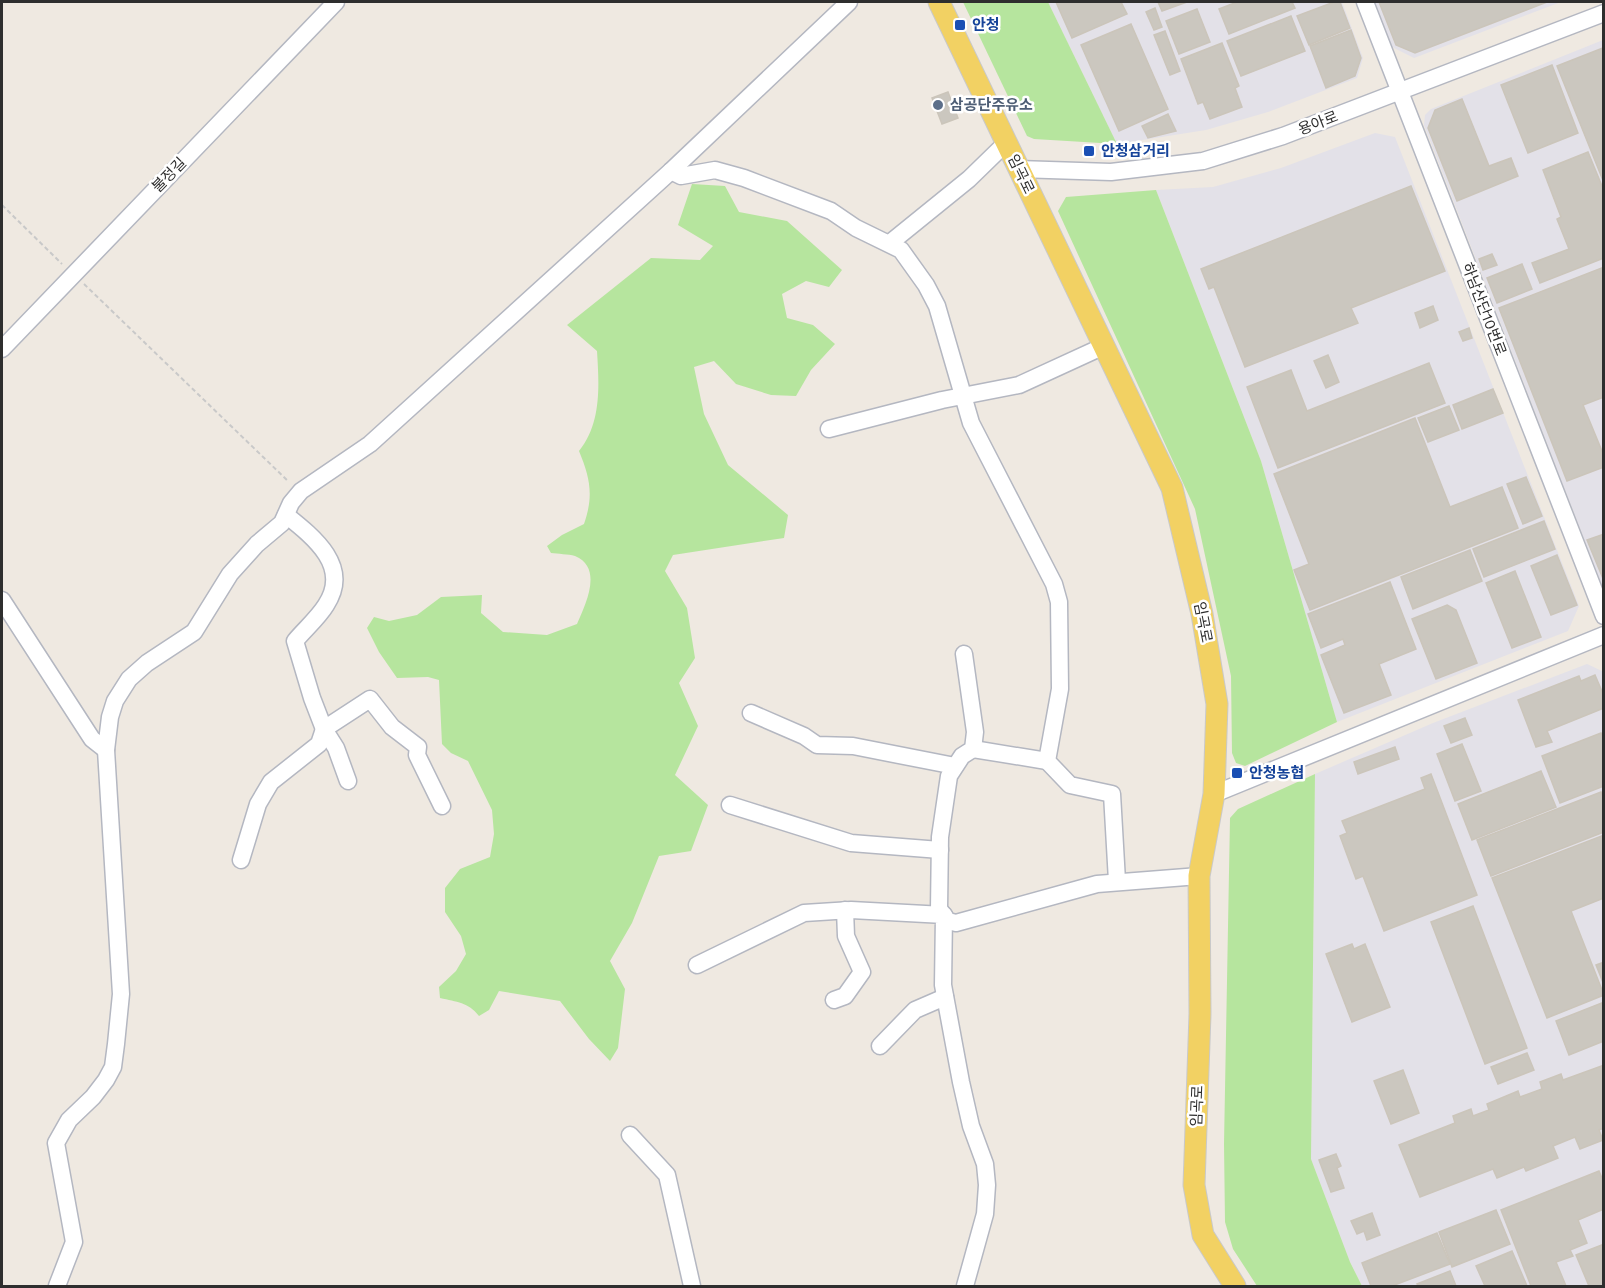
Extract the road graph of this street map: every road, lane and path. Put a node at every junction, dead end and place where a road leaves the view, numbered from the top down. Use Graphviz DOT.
graph roads {
  1 [pos="336,2"];
  2 [pos="849,2"];
  3 [pos="939,2"];
  4 [pos="1365,2"];
  5 [pos="1604,13"];
  6 [pos="1400,91"];
  7 [pos="1006,143"];
  8 [pos="1018,169"];
  9 [pos="671,171"];
  10 [pos="2,205"];
  11 [pos="890,243"];
  12 [pos="74,274"];
  13 [pos="1104,346"];
  14 [pos="2,349"];
  15 [pos="962,396"];
  16 [pos="829,429"];
  17 [pos="301,491"];
  18 [pos="286,515"];
  19 [pos="2,600"];
  20 [pos="1604,616"];
  21 [pos="1604,635"];
  22 [pos="964,654"];
  23 [pos="751,713"];
  24 [pos="324,729"];
  25 [pos="973,749"];
  26 [pos="106,750"];
  27 [pos="1047,761"];
  28 [pos="955,766"];
  29 [pos="348,781"];
  30 [pos="1214,794"];
  31 [pos="730,805"];
  32 [pos="442,806"];
  33 [pos="940,850"];
  34 [pos="241,861"];
  35 [pos="1198,876"];
  36 [pos="1117,882"];
  37 [pos="845,910"];
  38 [pos="944,915"];
  39 [pos="697,965"];
  40 [pos="945,997"];
  41 [pos="834,1000"];
  42 [pos="880,1046"];
  43 [pos="630,1135"];
  44 [pos="57,1287"];
  45 [pos="692,1287"];
  46 [pos="965,1287"];
  47 [pos="1235,1287"];
  1 -- 12 [label="street, 불정길"];
  2 -- 9 [label="street"];
  3 -- 7 [label="main road, 임곡로"];
  4 -- 6 [label="street, 하남산단10번로"];
  5 -- 6 [label="street, 용아로"];
  6 -- 8 [label="street, 용아로"];
  6 -- 20 [label="street, 하남산단10번로"];
  7 -- 8 [label="main road, 임곡로"];
  7 -- 11 [label="street"];
  8 -- 13 [label="main road, 임곡로"];
  9 -- 11 [label="street"];
  9 -- 17 [label="street"];
  10 -- 12 [label="path"];
  11 -- 15 [label="street"];
  12 -- 14 [label="street, 불정길"];
  12 -- 17 [label="path"];
  13 -- 15 [label="street"];
  13 -- 30 [label="main road, 임곡로"];
  15 -- 16 [label="street"];
  15 -- 27 [label="street"];
  17 -- 18 [label="street"];
  18 -- 24 [label="street"];
  18 -- 26 [label="street"];
  19 -- 26 [label="street"];
  21 -- 30 [label="street"];
  22 -- 25 [label="street"];
  23 -- 28 [label="street"];
  24 -- 29 [label="street"];
  24 -- 32 [label="street"];
  24 -- 34 [label="street"];
  25 -- 27 [label="street"];
  25 -- 28 [label="street"];
  26 -- 44 [label="street"];
  27 -- 36 [label="street"];
  28 -- 33 [label="street"];
  30 -- 35 [label="main road, 임곡로"];
  31 -- 33 [label="street"];
  33 -- 38 [label="street"];
  35 -- 36 [label="street"];
  35 -- 47 [label="main road, 임곡로"];
  36 -- 38 [label="street"];
  37 -- 38 [label="street"];
  37 -- 39 [label="street"];
  37 -- 41 [label="street"];
  38 -- 40 [label="street"];
  40 -- 42 [label="street"];
  40 -- 46 [label="street"];
  43 -- 45 [label="street"];
}
